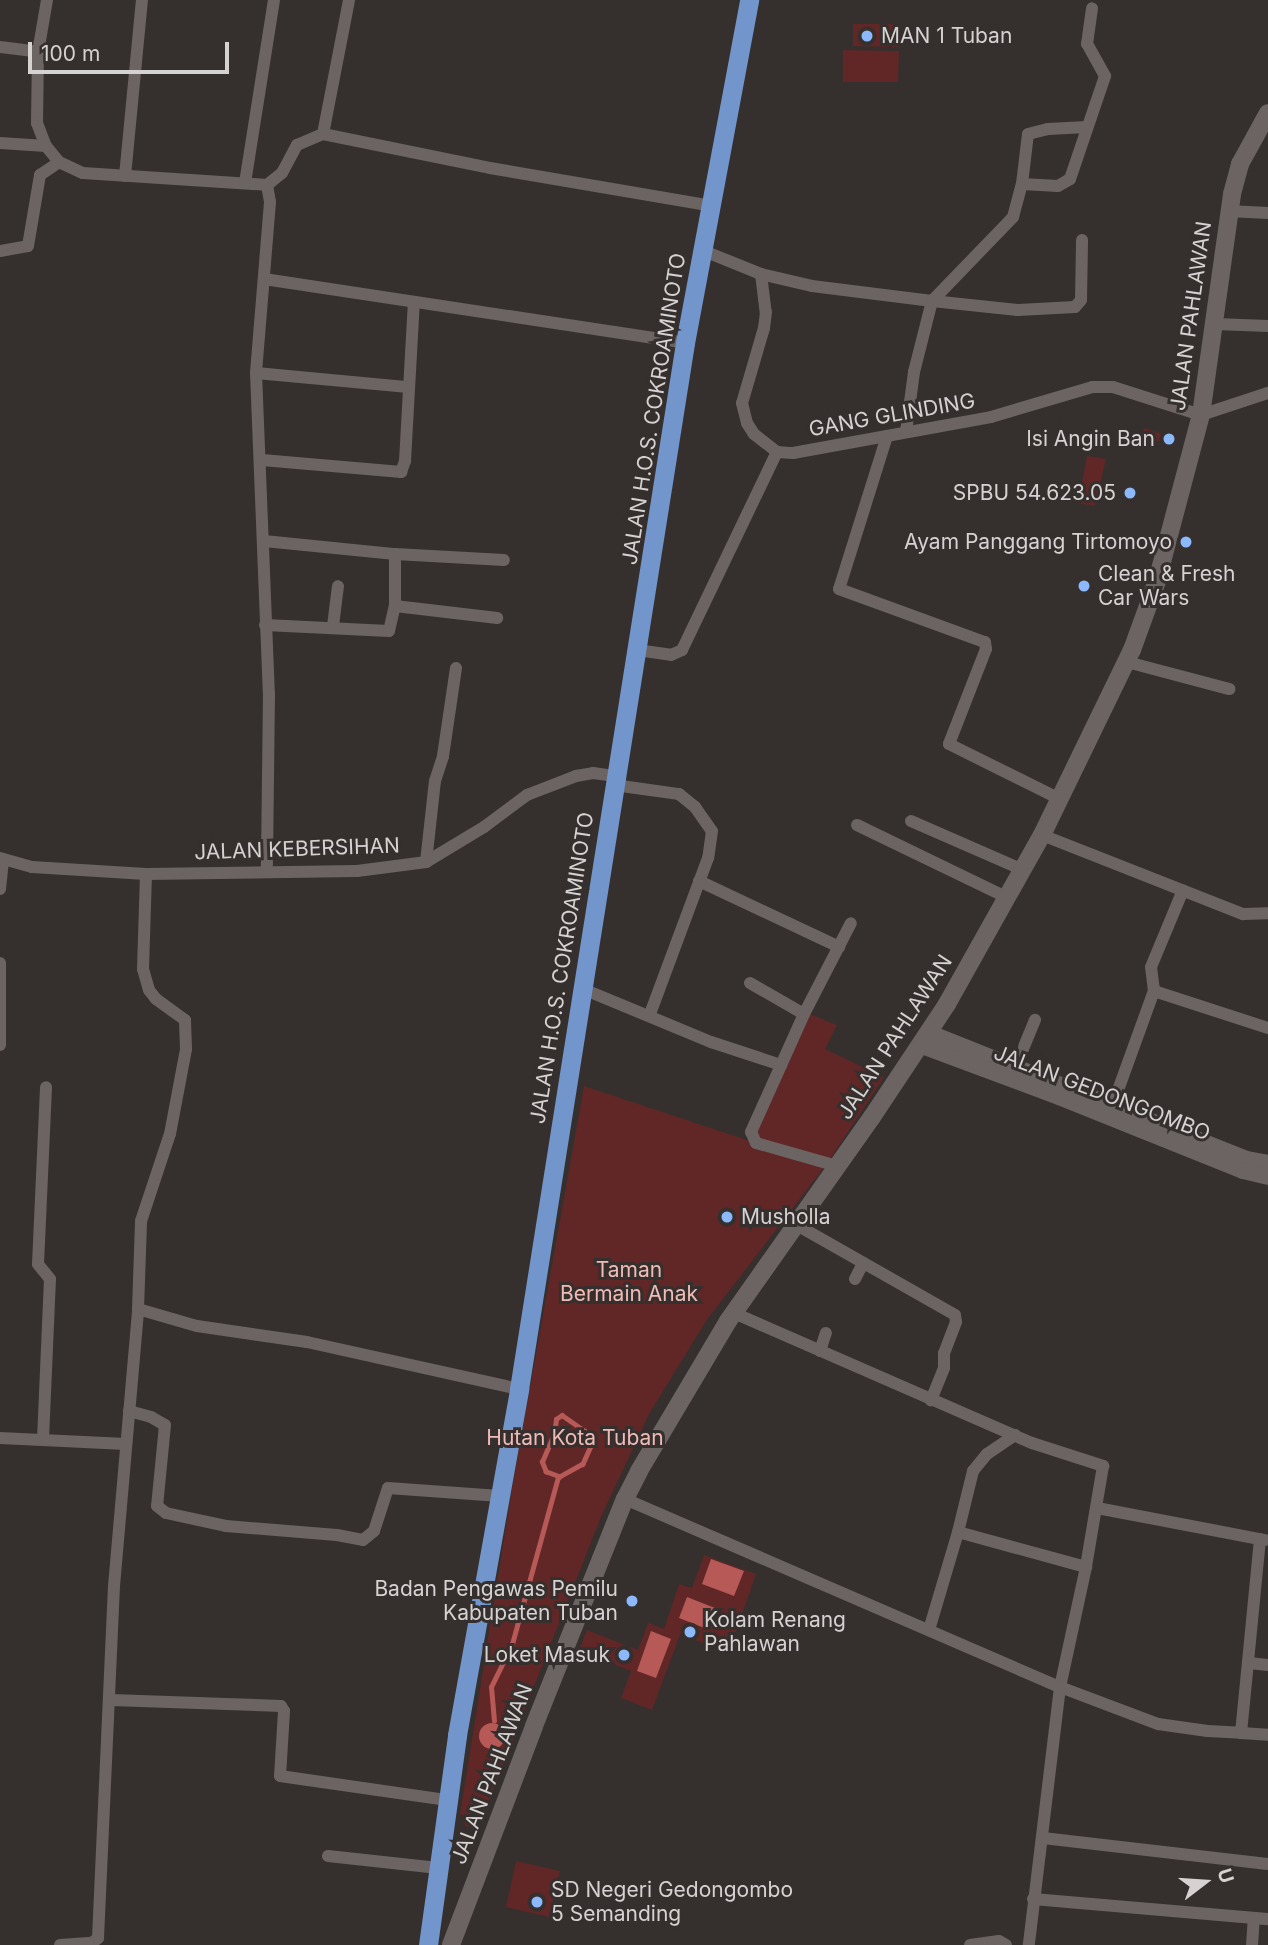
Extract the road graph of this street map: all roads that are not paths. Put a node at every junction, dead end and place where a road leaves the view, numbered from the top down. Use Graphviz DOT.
graph roads {
  1 [pos="47,0"];
  2 [pos="142,0"];
  3 [pos="274,0"];
  4 [pos="349,0"];
  5 [pos="749,0"];
  6 [pos="1092,8"];
  7 [pos="0,47"];
  8 [pos="38,52"];
  9 [pos="1268,113"];
  10 [pos="1087,127"];
  11 [pos="323,134"];
  12 [pos="0,143"];
  13 [pos="46,146"];
  14 [pos="59,162"];
  15 [pos="125,176"];
  16 [pos="245,183"];
  17 [pos="1022,184"];
  18 [pos="267,185"];
  19 [pos="712,206"];
  20 [pos="1228,211"];
  21 [pos="1268,212"];
  22 [pos="1082,240"];
  23 [pos="0,251"];
  24 [pos="704,251"];
  25 [pos="761,274"];
  26 [pos="264,279"];
  27 [pos="932,301"];
  28 [pos="414,302"];
  29 [pos="1215,324"];
  30 [pos="1268,326"];
  31 [pos="685,343"];
  32 [pos="256,373"];
  33 [pos="408,387"];
  34 [pos="1268,393"];
  35 [pos="1201,415"];
  36 [pos="906,432"];
  37 [pos="887,436"];
  38 [pos="777,452"];
  39 [pos="262,460"];
  40 [pos="264,541"];
  41 [pos="396,554"];
  42 [pos="504,560"];
  43 [pos="338,586"];
  44 [pos="395,606"];
  45 [pos="497,618"];
  46 [pos="265,625"];
  47 [pos="333,626"];
  48 [pos="637,650"];
  49 [pos="1127,662"];
  50 [pos="456,668"];
  51 [pos="1229,689"];
  52 [pos="614,780"];
  53 [pos="1060,799"];
  54 [pos="911,821"];
  55 [pos="857,825"];
  56 [pos="1042,835"];
  57 [pos="2,859"];
  58 [pos="426,862"];
  59 [pos="267,870"];
  60 [pos="1023,870"];
  61 [pos="146,874"];
  62 [pos="699,881"];
  63 [pos="0,890"];
  64 [pos="1183,890"];
  65 [pos="1008,898"];
  66 [pos="1268,912"];
  67 [pos="851,923"];
  68 [pos="839,947"];
  69 [pos="0,963"];
  70 [pos="750,983"];
  71 [pos="583,989"];
  72 [pos="1154,991"];
  73 [pos="0,996"];
  74 [pos="650,1014"];
  75 [pos="804,1014"];
  76 [pos="1035,1020"];
  77 [pos="1268,1028"];
  78 [pos="926,1040"];
  79 [pos="0,1045"];
  80 [pos="781,1065"];
  81 [pos="1016,1066"];
  82 [pos="46,1087"];
  83 [pos="1112,1104"];
  84 [pos="1268,1163"];
  85 [pos="837,1166"];
  86 [pos="1268,1177"];
  87 [pos="795,1224"];
  88 [pos="863,1263"];
  89 [pos="855,1279"];
  90 [pos="138,1309"];
  91 [pos="734,1313"];
  92 [pos="826,1333"];
  93 [pos="820,1351"];
  94 [pos="519,1389"];
  95 [pos="931,1400"];
  96 [pos="129,1411"];
  97 [pos="1015,1435"];
  98 [pos="0,1438"];
  99 [pos="43,1438"];
  100 [pos="126,1444"];
  101 [pos="500,1496"];
  102 [pos="625,1499"];
  103 [pos="1097,1508"];
  104 [pos="958,1532"];
  105 [pos="1264,1539"];
  106 [pos="1086,1567"];
  107 [pos="929,1630"];
  108 [pos="1249,1663"];
  109 [pos="1268,1665"];
  110 [pos="1060,1688"];
  111 [pos="111,1699"];
  112 [pos="1241,1733"];
  113 [pos="1268,1735"];
  114 [pos="447,1800"];
  115 [pos="1043,1838"];
  116 [pos="328,1856"];
  117 [pos="1268,1864"];
  118 [pos="438,1868"];
  119 [pos="1033,1899"];
  120 [pos="1261,1918"];
  121 [pos="60,1945"];
  122 [pos="428,1945"];
  123 [pos="451,1945"];
  124 [pos="970,1945"];
  125 [pos="1006,1945"];
  126 [pos="1029,1945"];
  127 [pos="1252,1945"];
  1 -- 8 [label="street"];
  2 -- 15 [label="street"];
  3 -- 16 [label="street"];
  4 -- 11 [label="street"];
  5 -- 19 [label="highway, JALAN H.O.S. COKROAMINOTO"];
  6 -- 10 [label="street"];
  7 -- 8 [label="street"];
  8 -- 13 [label="street"];
  9 -- 20 [label="main road, JALAN PAHLAWAN"];
  10 -- 17 [label="street"];
  10 -- 17 [label="street"];
  11 -- 18 [label="street"];
  11 -- 19 [label="street"];
  12 -- 13 [label="street"];
  13 -- 14 [label="street"];
  14 -- 15 [label="street"];
  14 -- 23 [label="street"];
  15 -- 16 [label="street"];
  16 -- 18 [label="street"];
  17 -- 27 [label="street"];
  18 -- 26 [label="street"];
  19 -- 24 [label="highway, JALAN H.O.S. COKROAMINOTO"];
  20 -- 21 [label="street"];
  20 -- 29 [label="main road, JALAN PAHLAWAN"];
  22 -- 27 [label="street"];
  24 -- 25 [label="street"];
  24 -- 31 [label="highway, JALAN H.O.S. COKROAMINOTO"];
  25 -- 27 [label="street"];
  25 -- 38 [label="street"];
  26 -- 28 [label="street"];
  26 -- 32 [label="street"];
  27 -- 36 [label="street"];
  28 -- 31 [label="street"];
  28 -- 33 [label="street"];
  29 -- 30 [label="street"];
  29 -- 35 [label="main road, JALAN PAHLAWAN"];
  31 -- 48 [label="highway, JALAN H.O.S. COKROAMINOTO"];
  32 -- 33 [label="street"];
  32 -- 39 [label="street"];
  33 -- 39 [label="street"];
  34 -- 35 [label="street"];
  35 -- 36 [label="street, GANG GLINDING"];
  35 -- 49 [label="main road, JALAN PAHLAWAN"];
  36 -- 37 [label="street, GANG GLINDING"];
  37 -- 38 [label="street, GANG GLINDING"];
  37 -- 53 [label="street"];
  38 -- 48 [label="street"];
  39 -- 40 [label="street"];
  40 -- 41 [label="street"];
  40 -- 46 [label="street"];
  41 -- 42 [label="street"];
  41 -- 44 [label="street"];
  43 -- 47 [label="street"];
  44 -- 45 [label="street"];
  44 -- 47 [label="street"];
  46 -- 47 [label="street"];
  46 -- 59 [label="street"];
  48 -- 52 [label="highway, JALAN H.O.S. COKROAMINOTO"];
  49 -- 51 [label="street"];
  49 -- 53 [label="main road, JALAN PAHLAWAN"];
  50 -- 58 [label="street"];
  52 -- 58 [label="street, JALAN KEBERSIHAN"];
  52 -- 62 [label="street, JALAN KEBERSIHAN"];
  52 -- 71 [label="highway, JALAN H.O.S. COKROAMINOTO"];
  53 -- 56 [label="main road, JALAN PAHLAWAN"];
  54 -- 60 [label="street"];
  55 -- 65 [label="street"];
  56 -- 60 [label="main road, JALAN PAHLAWAN"];
  56 -- 64 [label="street"];
  57 -- 61 [label="street, JALAN KEBERSIHAN"];
  57 -- 63 [label="street"];
  58 -- 59 [label="street, JALAN KEBERSIHAN"];
  59 -- 61 [label="street, JALAN KEBERSIHAN"];
  60 -- 65 [label="main road, JALAN PAHLAWAN"];
  61 -- 90 [label="street"];
  62 -- 68 [label="street"];
  62 -- 74 [label="street, JALAN KEBERSIHAN"];
  64 -- 66 [label="street"];
  64 -- 72 [label="street"];
  65 -- 78 [label="main road, JALAN PAHLAWAN"];
  67 -- 68 [label="street"];
  68 -- 75 [label="street"];
  69 -- 73 [label="street"];
  70 -- 75 [label="street"];
  71 -- 74 [label="street"];
  71 -- 94 [label="highway, JALAN H.O.S. COKROAMINOTO"];
  72 -- 77 [label="street"];
  72 -- 83 [label="street"];
  73 -- 79 [label="street"];
  74 -- 80 [label="street"];
  75 -- 80 [label="street"];
  76 -- 81 [label="street"];
  78 -- 81 [label="street, JALAN GEDONGOMBO"];
  78 -- 85 [label="main road, JALAN PAHLAWAN"];
  78 -- 86 [label="street, JALAN GEDONGOMBO"];
  80 -- 85 [label="street"];
  81 -- 83 [label="street, JALAN GEDONGOMBO"];
  82 -- 99 [label="street"];
  83 -- 84 [label="street, JALAN GEDONGOMBO"];
  85 -- 87 [label="main road, JALAN PAHLAWAN"];
  87 -- 88 [label="street"];
  87 -- 91 [label="main road, JALAN PAHLAWAN"];
  88 -- 89 [label="street"];
  88 -- 95 [label="street"];
  90 -- 94 [label="street"];
  90 -- 96 [label="street"];
  91 -- 93 [label="street"];
  91 -- 102 [label="main road, JALAN PAHLAWAN"];
  92 -- 93 [label="street"];
  93 -- 95 [label="street"];
  94 -- 101 [label="highway, JALAN H.O.S. COKROAMINOTO"];
  95 -- 97 [label="street"];
  96 -- 100 [label="street"];
  96 -- 101 [label="street"];
  97 -- 103 [label="street"];
  97 -- 104 [label="street"];
  98 -- 99 [label="street"];
  99 -- 100 [label="street"];
  100 -- 111 [label="street"];
  101 -- 114 [label="highway, JALAN H.O.S. COKROAMINOTO"];
  102 -- 107 [label="street"];
  102 -- 123 [label="main road, JALAN PAHLAWAN"];
  103 -- 105 [label="street"];
  103 -- 106 [label="street"];
  104 -- 106 [label="street"];
  104 -- 107 [label="street"];
  105 -- 108 [label="street"];
  106 -- 110 [label="street"];
  107 -- 110 [label="street"];
  108 -- 109 [label="street"];
  108 -- 112 [label="street"];
  110 -- 112 [label="street"];
  110 -- 115 [label="street"];
  111 -- 114 [label="street"];
  111 -- 121 [label="street"];
  112 -- 113 [label="street"];
  114 -- 118 [label="highway, JALAN H.O.S. COKROAMINOTO"];
  115 -- 117 [label="street"];
  115 -- 119 [label="street"];
  116 -- 118 [label="street"];
  118 -- 122 [label="highway, JALAN H.O.S. COKROAMINOTO"];
  119 -- 120 [label="street"];
  119 -- 126 [label="street"];
  120 -- 127 [label="street"];
  124 -- 125 [label="street"];
}
